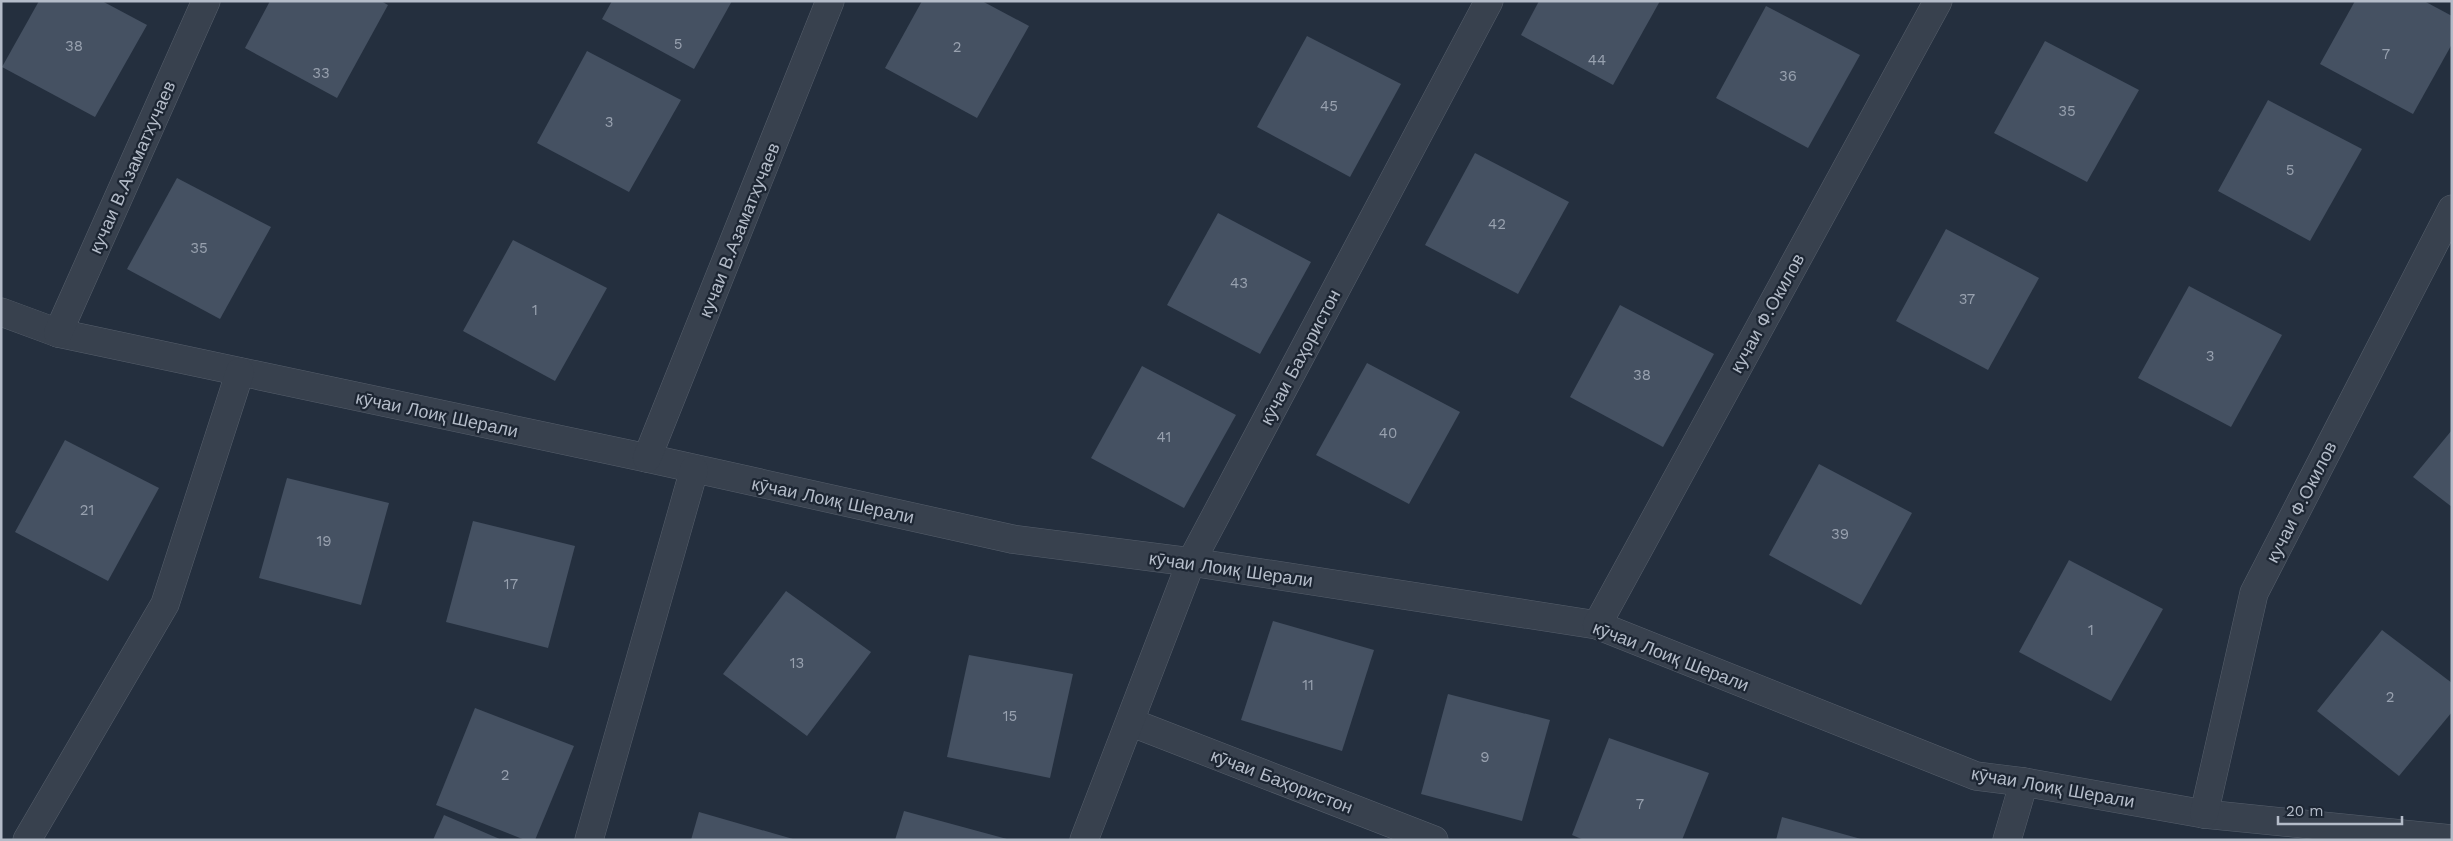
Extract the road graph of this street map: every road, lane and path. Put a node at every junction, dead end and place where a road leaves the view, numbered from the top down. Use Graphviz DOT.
graph roads {
  1 [pos="206,1"];
  2 [pos="830,1"];
  3 [pos="1489,1"];
  4 [pos="1938,1"];
  5 [pos="2452,209"];
  6 [pos="1,312"];
  7 [pos="58,333"];
  8 [pos="240,372"];
  9 [pos="647,458"];
  10 [pos="694,470"];
  11 [pos="1191,562"];
  12 [pos="1597,625"];
  13 [pos="1130,722"];
  14 [pos="2024,782"];
  15 [pos="2204,814"];
  16 [pos="2452,839"];
  17 [pos="27,840"];
  18 [pos="589,840"];
  19 [pos="1084,840"];
  20 [pos="1434,840"];
  21 [pos="2007,840"];
  1 -- 7 [label="street, кучаи В.Азаматхучаев"];
  2 -- 9 [label="street, кучаи В.Азаматхучаев"];
  3 -- 11 [label="street, кӯчаи Баҳористон"];
  4 -- 12 [label="street, кучаи Ф.Окилов"];
  5 -- 15 [label="street, кучаи Ф.Окилов"];
  6 -- 7 [label="street, кӯчаи Лоиқ Шерали"];
  7 -- 8 [label="street, кӯчаи Лоиқ Шерали"];
  8 -- 9 [label="street, кӯчаи Лоиқ Шерали"];
  8 -- 17 [label="street"];
  9 -- 10 [label="street, кӯчаи Лоиқ Шерали"];
  10 -- 11 [label="street, кӯчаи Лоиқ Шерали"];
  10 -- 18 [label="street"];
  11 -- 12 [label="street, кӯчаи Лоиқ Шерали"];
  11 -- 13 [label="street, кӯчаи Баҳористон"];
  12 -- 14 [label="street, кӯчаи Лоиқ Шерали"];
  13 -- 19 [label="street, кӯчаи Баҳористон"];
  13 -- 20 [label="street, кӯчаи Баҳористон"];
  14 -- 15 [label="street, кӯчаи Лоиқ Шерали"];
  14 -- 21 [label="street"];
  15 -- 16 [label="street, кӯчаи Лоиқ Шерали"];
}
